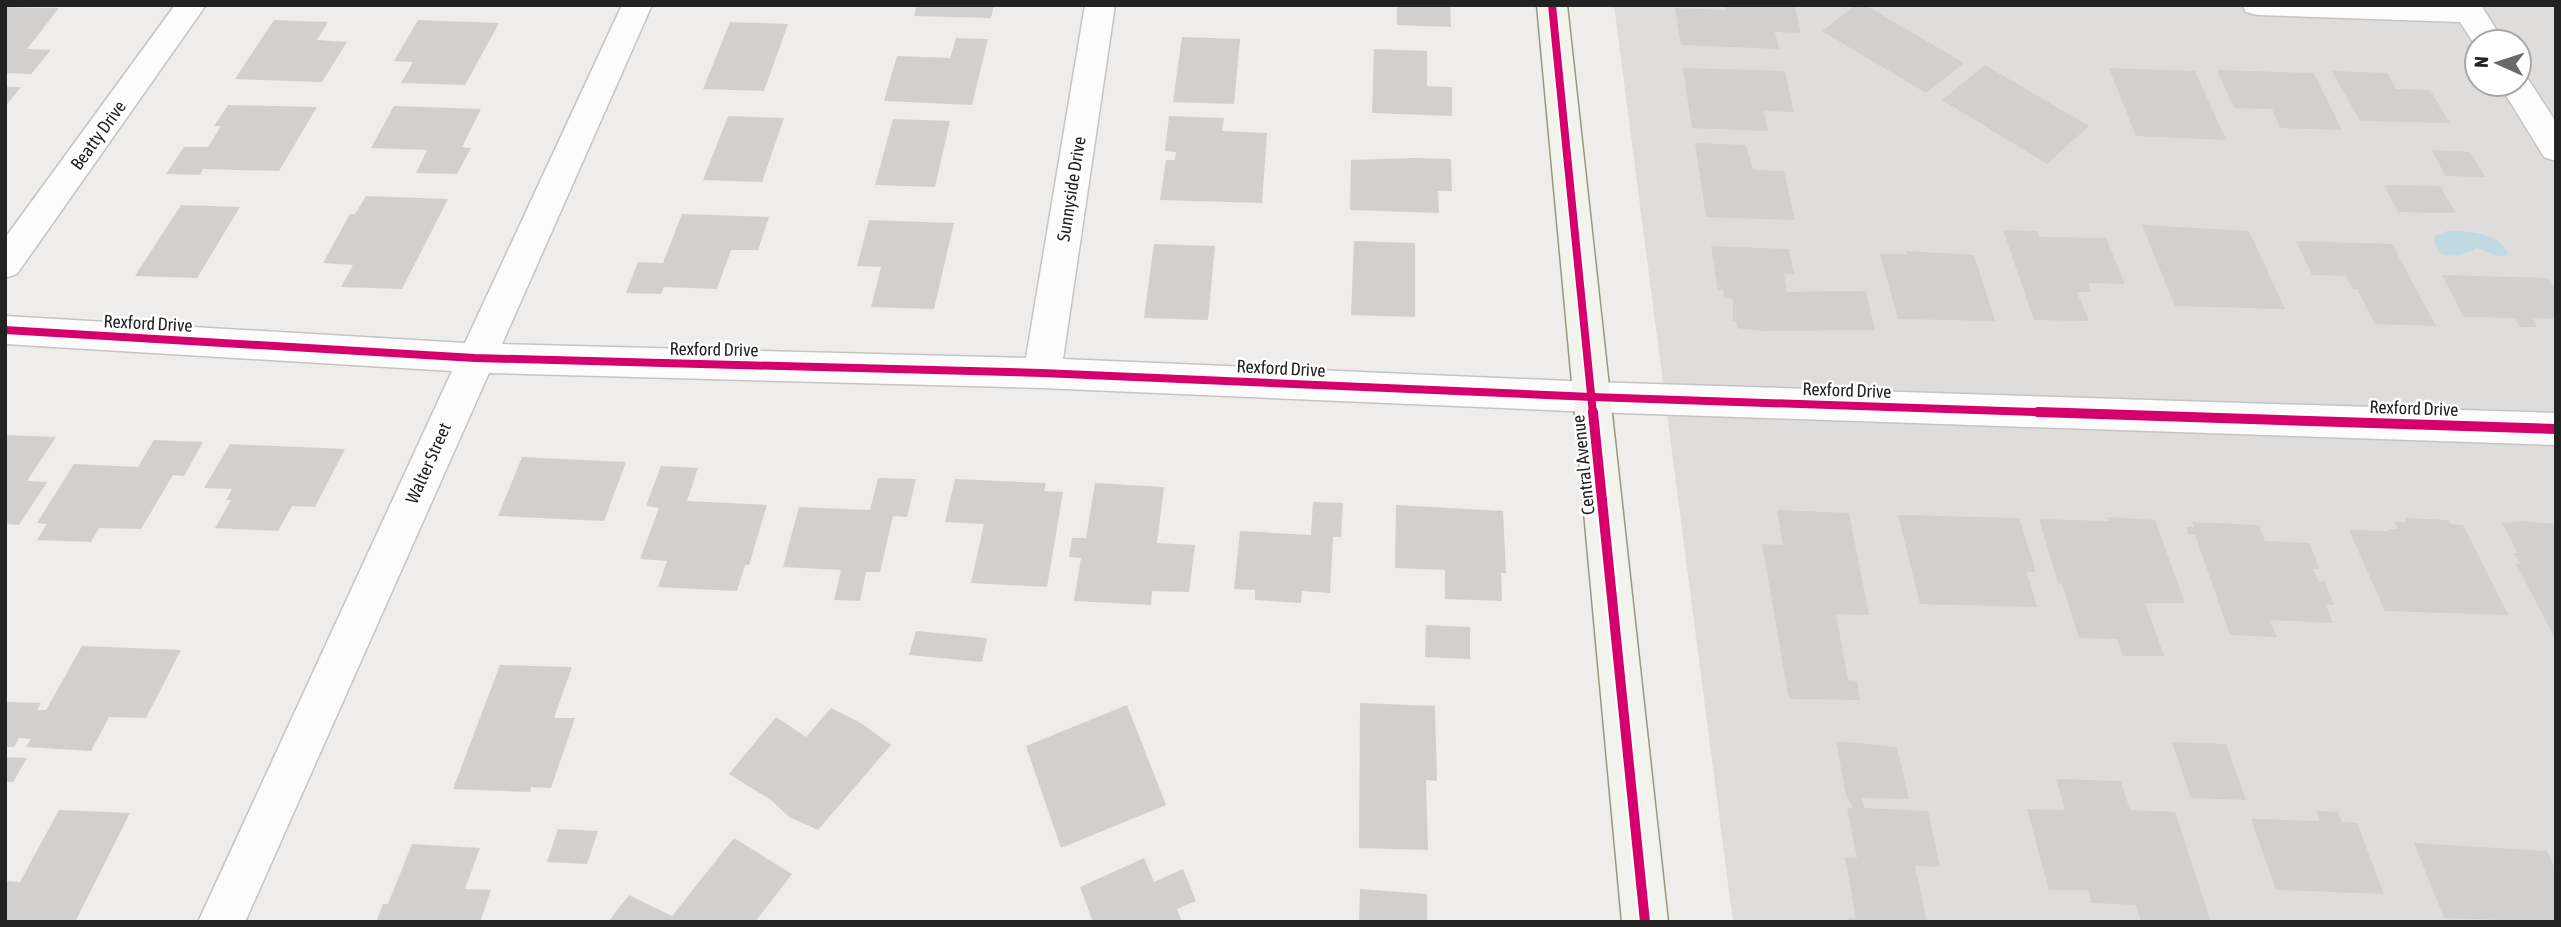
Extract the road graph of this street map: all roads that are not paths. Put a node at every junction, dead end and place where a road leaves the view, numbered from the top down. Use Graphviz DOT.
graph roads {
  1 [pos="191,5"];
  2 [pos="637,5"];
  3 [pos="1100,5"];
  4 [pos="1552,5"];
  5 [pos="2257,5"];
  6 [pos="2468,8"];
  7 [pos="2480,28"];
  8 [pos="2524,98"];
  9 [pos="2556,149"];
  10 [pos="5,265"];
  11 [pos="5,330"];
  12 [pos="475,358"];
  13 [pos="1042,373"];
  14 [pos="1592,397"];
  15 [pos="2556,429"];
  16 [pos="221,922"];
  17 [pos="1645,922"];
  1 -- 10 [label="street, Beatty Drive"];
  2 -- 12 [label="street, Walter Street"];
  3 -- 13 [label="street, Sunnyside Drive"];
  4 -- 14 [label="main road, Central Avenue"];
  5 -- 6 [label="street"];
  6 -- 7 [label="street"];
  8 -- 9 [label="street"];
  11 -- 12 [label="street, Rexford Drive"];
  12 -- 13 [label="street, Rexford Drive"];
  12 -- 16 [label="street, Walter Street"];
  13 -- 14 [label="street, Rexford Drive"];
  14 -- 15 [label="street, Rexford Drive"];
  14 -- 17 [label="main road, Central Avenue"];
}
